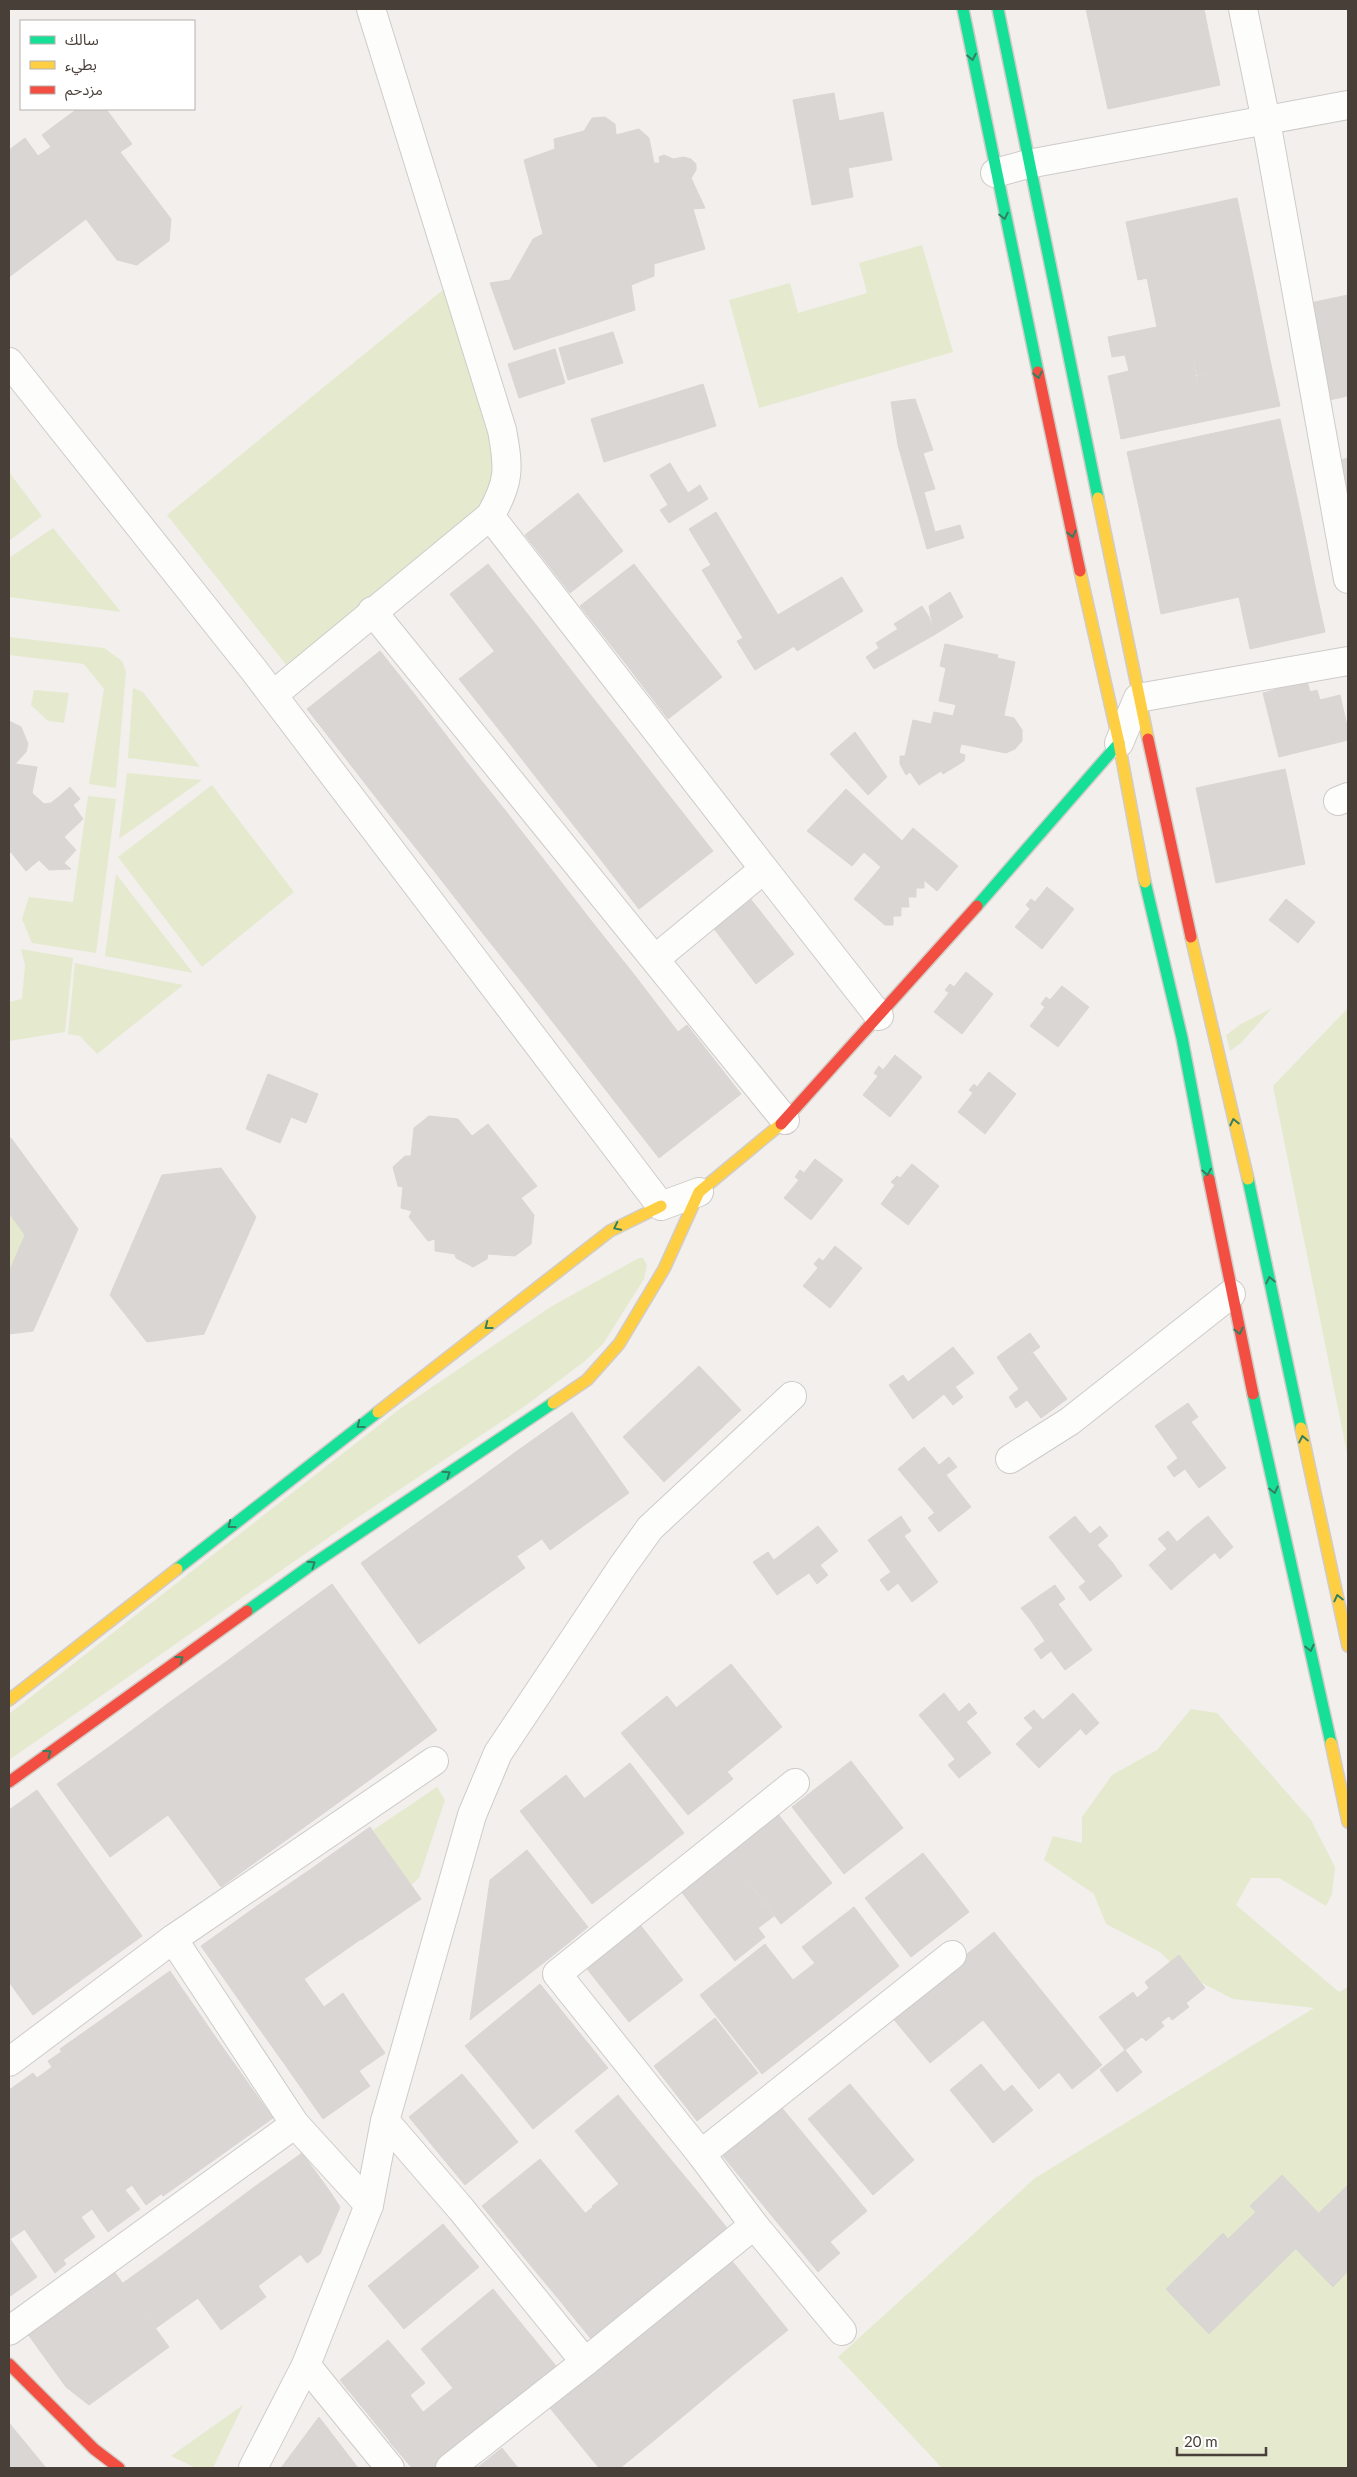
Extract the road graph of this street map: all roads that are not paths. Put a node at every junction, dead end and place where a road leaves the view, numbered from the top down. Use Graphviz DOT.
graph roads {
  1 [pos="371,9"];
  2 [pos="963,9"];
  3 [pos="998,9"];
  4 [pos="1243,9"];
  5 [pos="1348,105"];
  6 [pos="1266,121"];
  7 [pos="1028,164"];
  8 [pos="995,173"];
  9 [pos="9,362"];
  10 [pos="490,516"];
  11 [pos="1348,579"];
  12 [pos="372,611"];
  13 [pos="1348,661"];
  14 [pos="273,695"];
  15 [pos="1138,698"];
  16 [pos="1120,743"];
  17 [pos="764,869"];
  18 [pos="654,959"];
  19 [pos="879,1016"];
  20 [pos="784,1120"];
  21 [pos="698,1192"];
  22 [pos="661,1206"];
  23 [pos="1231,1294"];
  24 [pos="792,1396"];
  25 [pos="1010,1459"];
  26 [pos="1348,1646"];
  27 [pos="9,1700"];
  28 [pos="434,1761"];
  29 [pos="9,1782"];
  30 [pos="795,1783"];
  31 [pos="1348,1822"];
  32 [pos="173,1939"];
  33 [pos="952,1955"];
  34 [pos="9,2062"];
  35 [pos="385,2121"];
  36 [pos="295,2124"];
  37 [pos="701,2154"];
  38 [pos="369,2205"];
  39 [pos="754,2225"];
  40 [pos="9,2331"];
  41 [pos="842,2331"];
  42 [pos="585,2362"];
  43 [pos="9,2364"];
  44 [pos="306,2366"];
  45 [pos="119,2468"];
  46 [pos="253,2468"];
  47 [pos="390,2468"];
  48 [pos="450,2468"];
  1 -- 10 [label="street"];
  2 -- 8 [label="main road, one-way"];
  3 -- 7 [label="main road"];
  4 -- 6 [label="street"];
  5 -- 6 [label="street"];
  6 -- 7 [label="street"];
  6 -- 11 [label="street"];
  7 -- 8 [label="street"];
  7 -- 15 [label="main road"];
  8 -- 16 [label="main road, one-way"];
  9 -- 14 [label="street"];
  10 -- 12 [label="street"];
  10 -- 17 [label="street"];
  12 -- 14 [label="street"];
  12 -- 18 [label="street"];
  13 -- 15 [label="street"];
  14 -- 22 [label="street"];
  15 -- 16 [label="street"];
  26 -- 15 [label="main road, one-way"];
  16 -- 19 [label="main road"];
  16 -- 23 [label="main road, one-way"];
  17 -- 18 [label="street"];
  17 -- 19 [label="street"];
  18 -- 20 [label="street"];
  19 -- 20 [label="main road"];
  20 -- 21 [label="main road"];
  21 -- 22 [label="street"];
  29 -- 21 [label="main road, one-way"];
  22 -- 27 [label="main road, one-way"];
  23 -- 25 [label="street"];
  23 -- 31 [label="main road, one-way"];
  24 -- 35 [label="street"];
  28 -- 32 [label="street"];
  30 -- 37 [label="street"];
  32 -- 34 [label="street"];
  32 -- 36 [label="street"];
  33 -- 37 [label="street"];
  35 -- 38 [label="street"];
  35 -- 42 [label="street"];
  36 -- 38 [label="street"];
  36 -- 40 [label="street"];
  37 -- 39 [label="street"];
  38 -- 44 [label="street"];
  39 -- 41 [label="street"];
  39 -- 42 [label="street"];
  42 -- 48 [label="street"];
  43 -- 45 [label="main road"];
  44 -- 46 [label="street"];
  44 -- 47 [label="street"];
}
